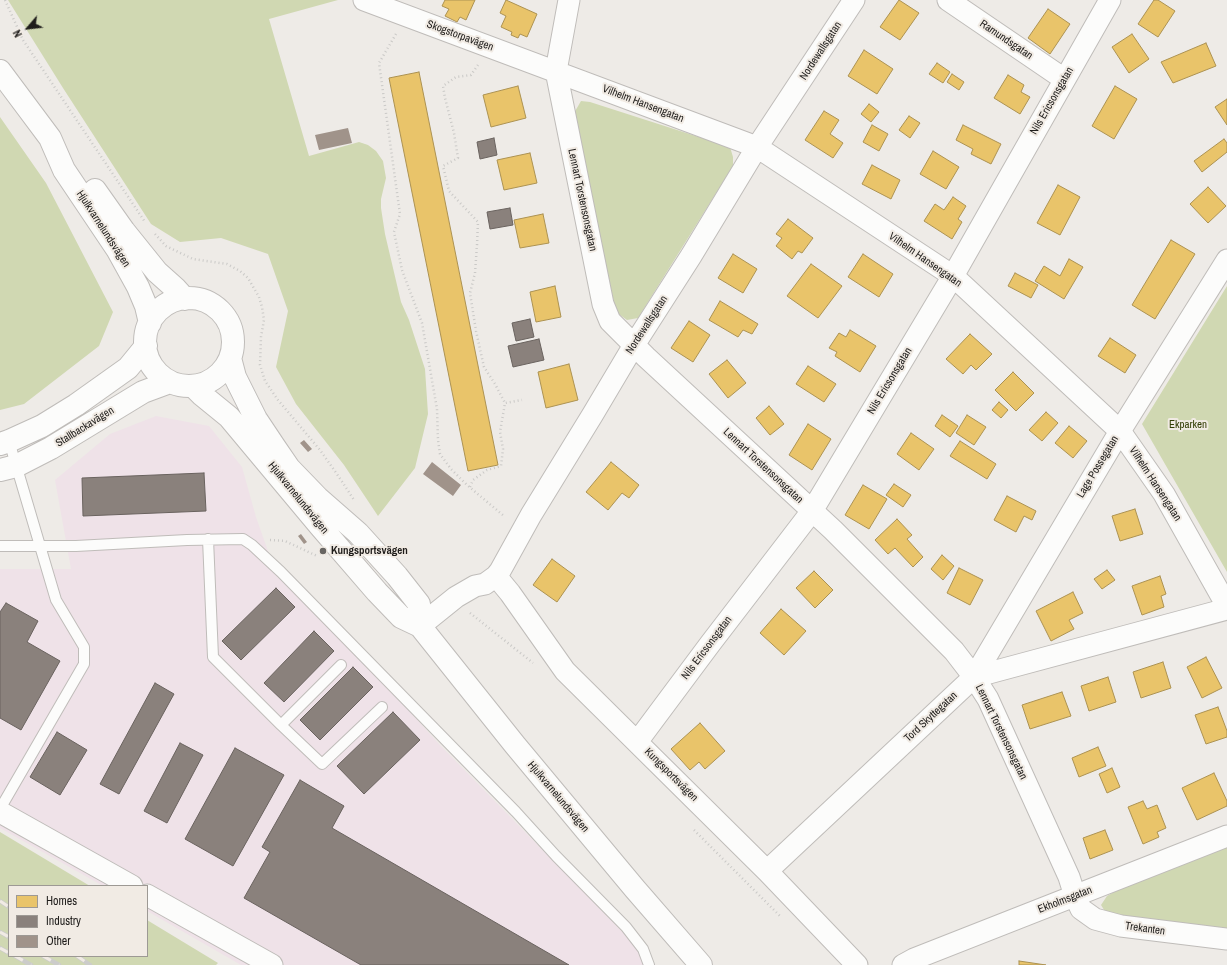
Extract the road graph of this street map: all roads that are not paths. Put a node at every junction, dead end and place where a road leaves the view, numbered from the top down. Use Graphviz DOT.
graph roads {
  1 [pos="364,0"];
  2 [pos="569,0"];
  3 [pos="854,0"];
  4 [pos="948,0"];
  5 [pos="1110,0"];
  6 [pos="0,71"];
  7 [pos="556,71"];
  8 [pos="1064,79"];
  9 [pos="50,138"];
  10 [pos="757,147"];
  11 [pos="1227,260"];
  12 [pos="952,276"];
  13 [pos="185,299"];
  14 [pos="150,323"];
  15 [pos="634,345"];
  16 [pos="146,346"];
  17 [pos="230,358"];
  18 [pos="170,382"];
  19 [pos="193,386"];
  20 [pos="1120,431"];
  21 [pos="4,442"];
  22 [pos="8,468"];
  23 [pos="812,512"];
  24 [pos="208,539"];
  25 [pos="0,546"];
  26 [pos="39,547"];
  27 [pos="496,576"];
  28 [pos="1227,606"];
  29 [pos="1227,609"];
  30 [pos="420,626"];
  31 [pos="340,665"];
  32 [pos="974,677"];
  33 [pos="382,707"];
  34 [pos="281,725"];
  35 [pos="638,742"];
  36 [pos="0,811"];
  37 [pos="1227,836"];
  38 [pos="766,871"];
  39 [pos="130,885"];
  40 [pos="148,896"];
  41 [pos="1075,896"];
  42 [pos="1227,939"];
  43 [pos="272,965"];
  44 [pos="649,965"];
  45 [pos="700,965"];
  46 [pos="857,965"];
  47 [pos="903,965"];
  1 -- 7 [label="street, Skogstorpavägen"];
  2 -- 7 [label="street, Lennart Torstensonsgatan"];
  3 -- 10 [label="street, Nordewallsgatan"];
  4 -- 8 [label="street, Ramundsgatan"];
  5 -- 8 [label="street, Nils Ericsonsgatan"];
  6 -- 9 [label="street, Hjulkvarnelundsvägen"];
  7 -- 10 [label="street, Vilhelm Hansengatan"];
  7 -- 15 [label="street, Lennart Torstensonsgatan"];
  8 -- 12 [label="street, Nils Ericsonsgatan"];
  9 -- 13 [label="street, Hjulkvarnelundsvägen"];
  9 -- 14 [label="street, Hjulkvarnelundsvägen"];
  10 -- 12 [label="street, Vilhelm Hansengatan"];
  10 -- 15 [label="street, Nordewallsgatan"];
  11 -- 20 [label="street, Lage Possegatan"];
  12 -- 20 [label="street, Vilhelm Hansengatan"];
  12 -- 23 [label="street, Nils Ericsonsgatan"];
  13 -- 14 [label="street"];
  13 -- 17 [label="street"];
  14 -- 16 [label="street"];
  15 -- 23 [label="street, Lennart Torstensonsgatan"];
  15 -- 27 [label="street, Nordewallsgatan"];
  16 -- 18 [label="street"];
  16 -- 21 [label="street, Stallbackavägen"];
  17 -- 19 [label="street"];
  17 -- 30 [label="street, Hjulkvarnelundsvägen"];
  18 -- 19 [label="street"];
  18 -- 22 [label="street, Stallbackavägen"];
  19 -- 30 [label="street, Hjulkvarnelundsvägen"];
  20 -- 28 [label="street, Vilhelm Hansengatan"];
  20 -- 32 [label="street, Lage Possegatan"];
  21 -- 22 [label="lane"];
  22 -- 26 [label="lane"];
  23 -- 32 [label="street, Lennart Torstensonsgatan"];
  23 -- 35 [label="street, Nils Ericsonsgatan"];
  24 -- 26 [label="lane"];
  24 -- 34 [label="lane"];
  24 -- 44 [label="lane"];
  25 -- 26 [label="lane"];
  26 -- 36 [label="lane"];
  27 -- 30 [label="street, Nordewallsgatan"];
  27 -- 35 [label="street, Kungsportsvägen"];
  29 -- 32 [label="street, Tord Skyttegatan"];
  30 -- 45 [label="street, Hjulkvarnelundsvägen"];
  31 -- 34 [label="lane"];
  32 -- 38 [label="street, Tord Skyttegatan"];
  32 -- 41 [label="street, Lennart Torstensonsgatan"];
  33 -- 34 [label="lane"];
  35 -- 38 [label="street, Kungsportsvägen"];
  36 -- 39 [label="street"];
  37 -- 41 [label="street, Ekholmsgatan"];
  38 -- 46 [label="street, Kungsportsvägen"];
  40 -- 43 [label="street"];
  41 -- 42 [label="street, Trekanten"];
  41 -- 47 [label="street, Ekholmsgatan"];
}
